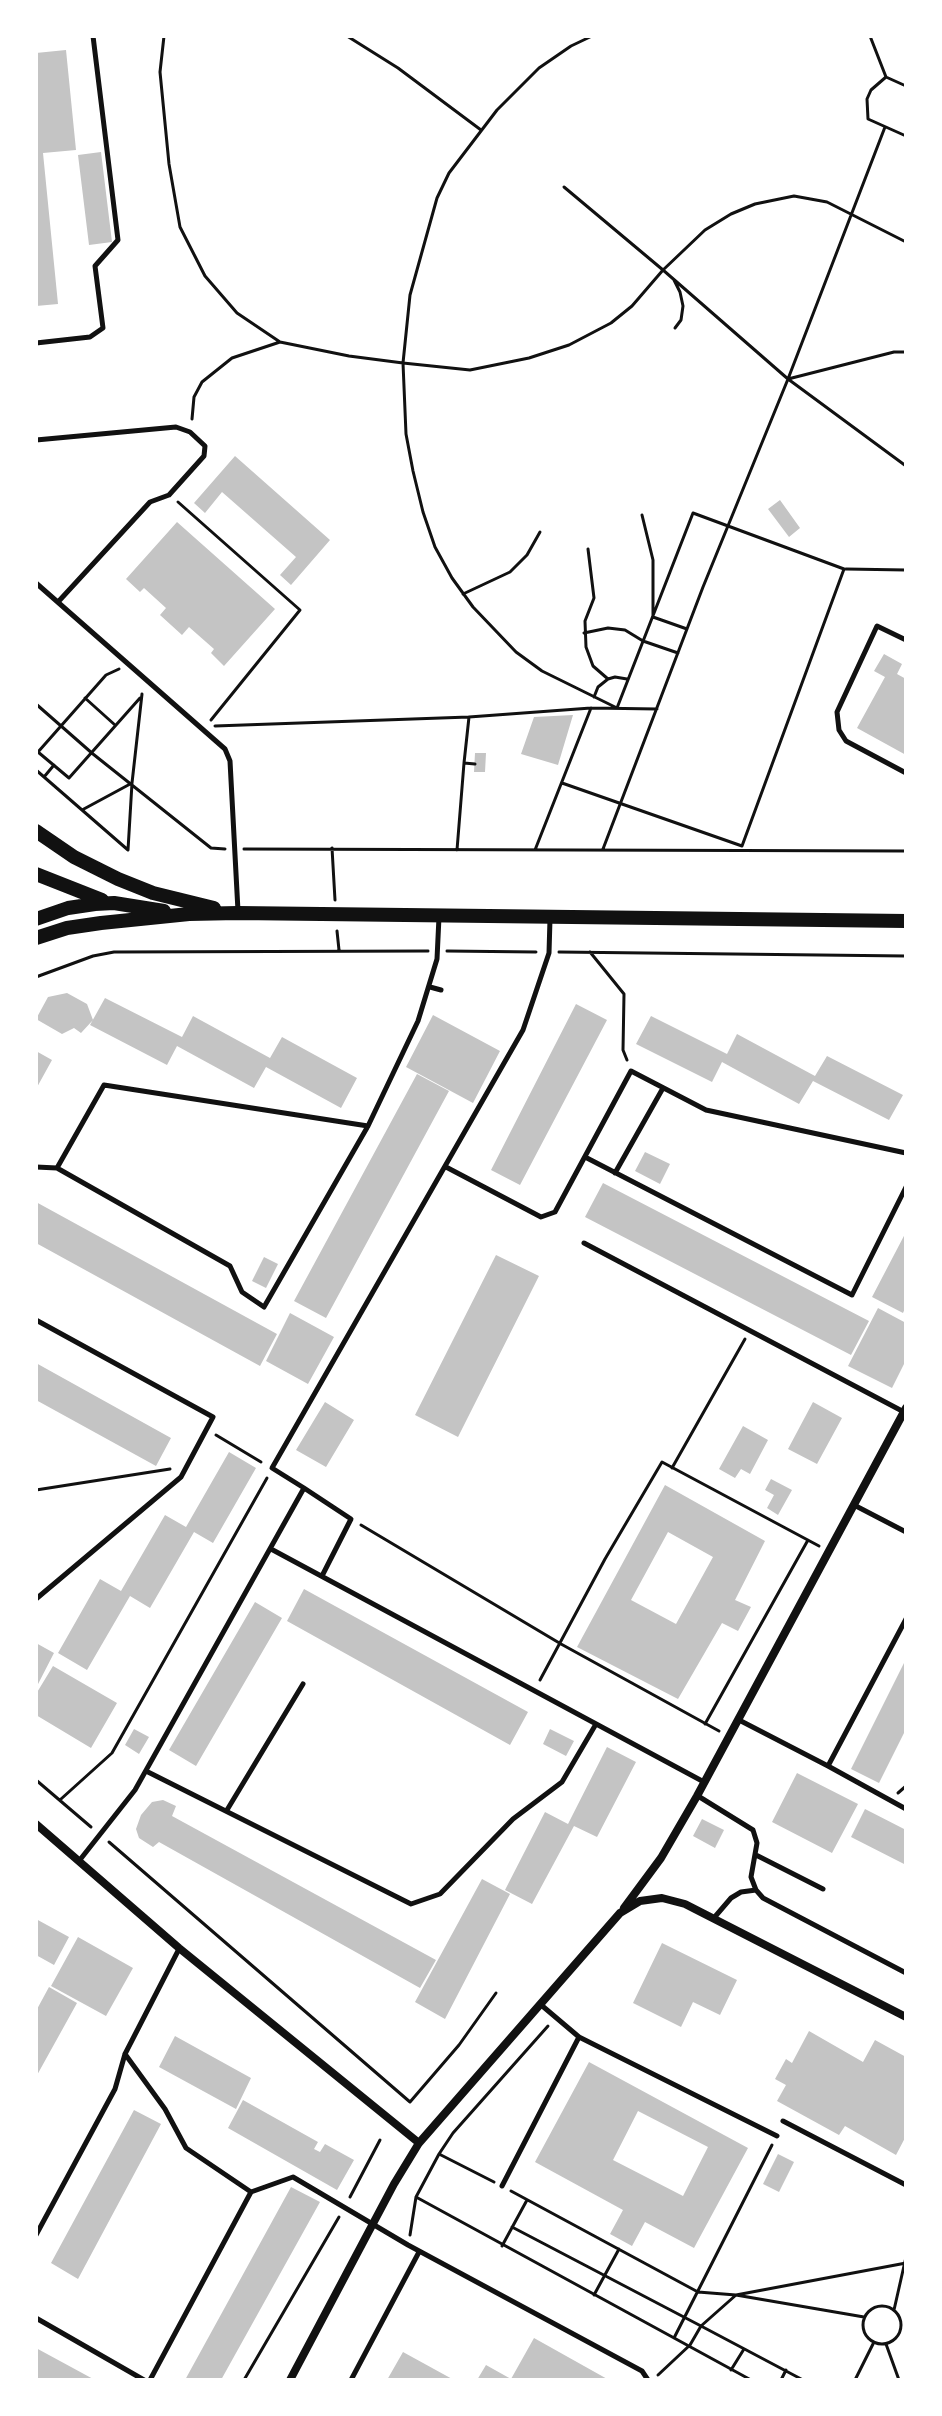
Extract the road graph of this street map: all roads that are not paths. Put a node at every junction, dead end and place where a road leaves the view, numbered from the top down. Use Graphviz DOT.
graph roads {
  1 [pos="93,36"];
  2 [pos="36,343"];
  3 [pos="36,440"];
  4 [pos="36,583"];
  5 [pos="58,602"];
  6 [pos="906,640"];
  7 [pos="906,773"];
  8 [pos="36,831"];
  9 [pos="36,874"];
  10 [pos="114,903"];
  11 [pos="238,913"];
  12 [pos="189,914"];
  13 [pos="439,917"];
  14 [pos="550,918"];
  15 [pos="36,919"];
  16 [pos="906,921"];
  17 [pos="36,938"];
  18 [pos="430,987"];
  19 [pos="441,990"];
  20 [pos="520,1011"];
  21 [pos="529,1013"];
  22 [pos="663,1088"];
  23 [pos="368,1126"];
  24 [pos="906,1153"];
  25 [pos="585,1157"];
  26 [pos="36,1167"];
  27 [pos="446,1167"];
  28 [pos="57,1168"];
  29 [pos="615,1173"];
  30 [pos="906,1187"];
  31 [pos="584,1243"];
  32 [pos="36,1320"];
  33 [pos="905,1410"];
  34 [pos="304,1488"];
  35 [pos="854,1505"];
  36 [pos="906,1532"];
  37 [pos="271,1549"];
  38 [pos="322,1576"];
  39 [pos="36,1599"];
  40 [pos="906,1619"];
  41 [pos="303,1684"];
  42 [pos="738,1719"];
  43 [pos="596,1724"];
  44 [pos="828,1766"];
  45 [pos="146,1771"];
  46 [pos="704,1782"];
  47 [pos="697,1796"];
  48 [pos="906,1809"];
  49 [pos="227,1810"];
  50 [pos="36,1824"];
  51 [pos="756,1855"];
  52 [pos="79,1862"];
  53 [pos="823,1889"];
  54 [pos="756,1890"];
  55 [pos="620,1913"];
  56 [pos="713,1919"];
  57 [pos="179,1948"];
  58 [pos="906,1973"];
  59 [pos="540,2004"];
  60 [pos="906,2017"];
  61 [pos="579,2037"];
  62 [pos="125,2054"];
  63 [pos="783,2121"];
  64 [pos="777,2136"];
  65 [pos="419,2143"];
  66 [pos="906,2185"];
  67 [pos="502,2186"];
  68 [pos="251,2192"];
  69 [pos="373,2225"];
  70 [pos="36,2235"];
  71 [pos="419,2252"];
  72 [pos="36,2318"];
  73 [pos="147,2380"];
  74 [pos="290,2380"];
  75 [pos="351,2380"];
  76 [pos="650,2380"];
  1 -- 2 [label="lane"];
  3 -- 5 [label="lane"];
  4 -- 5 [label="lane"];
  5 -- 11 [label="lane"];
  6 -- 7 [label="lane"];
  8 -- 11 [label="main road"];
  9 -- 10 [label="main road"];
  10 -- 12 [label="main road"];
  10 -- 15 [label="main road"];
  11 -- 12 [label="main road"];
  11 -- 13 [label="main road"];
  12 -- 17 [label="main road"];
  13 -- 14 [label="main road"];
  13 -- 18 [label="lane"];
  14 -- 16 [label="main road"];
  14 -- 21 [label="lane"];
  18 -- 19 [label="lane"];
  18 -- 23 [label="lane"];
  20 -- 21 [label="lane"];
  21 -- 27 [label="lane"];
  22 -- 24 [label="lane"];
  22 -- 25 [label="lane"];
  22 -- 29 [label="lane"];
  23 -- 28 [label="lane"];
  23 -- 28 [label="lane"];
  25 -- 27 [label="lane"];
  25 -- 29 [label="lane"];
  26 -- 28 [label="lane"];
  27 -- 34 [label="lane"];
  29 -- 30 [label="lane"];
  31 -- 33 [label="lane"];
  32 -- 39 [label="lane"];
  33 -- 35 [label="street"];
  34 -- 37 [label="lane"];
  34 -- 38 [label="lane"];
  35 -- 36 [label="lane"];
  35 -- 42 [label="street"];
  37 -- 38 [label="lane"];
  37 -- 45 [label="lane"];
  38 -- 43 [label="lane"];
  40 -- 44 [label="lane"];
  41 -- 49 [label="lane"];
  42 -- 44 [label="lane"];
  42 -- 46 [label="street"];
  43 -- 46 [label="lane"];
  43 -- 49 [label="lane"];
  44 -- 48 [label="lane"];
  45 -- 49 [label="lane"];
  45 -- 52 [label="lane"];
  46 -- 47 [label="street"];
  47 -- 51 [label="lane"];
  47 -- 55 [label="street"];
  50 -- 52 [label="street"];
  51 -- 53 [label="lane"];
  51 -- 54 [label="lane"];
  52 -- 57 [label="street"];
  54 -- 56 [label="lane"];
  54 -- 58 [label="lane"];
  55 -- 56 [label="street"];
  55 -- 59 [label="street"];
  56 -- 60 [label="street"];
  57 -- 62 [label="lane"];
  57 -- 65 [label="street"];
  59 -- 61 [label="lane"];
  59 -- 65 [label="street"];
  61 -- 64 [label="lane"];
  61 -- 67 [label="lane"];
  62 -- 68 [label="lane"];
  62 -- 70 [label="lane"];
  63 -- 66 [label="lane"];
  65 -- 69 [label="street"];
  68 -- 69 [label="lane"];
  68 -- 73 [label="lane"];
  69 -- 71 [label="lane"];
  69 -- 74 [label="street"];
  71 -- 75 [label="lane"];
  71 -- 76 [label="lane"];
  72 -- 73 [label="lane"];
}
